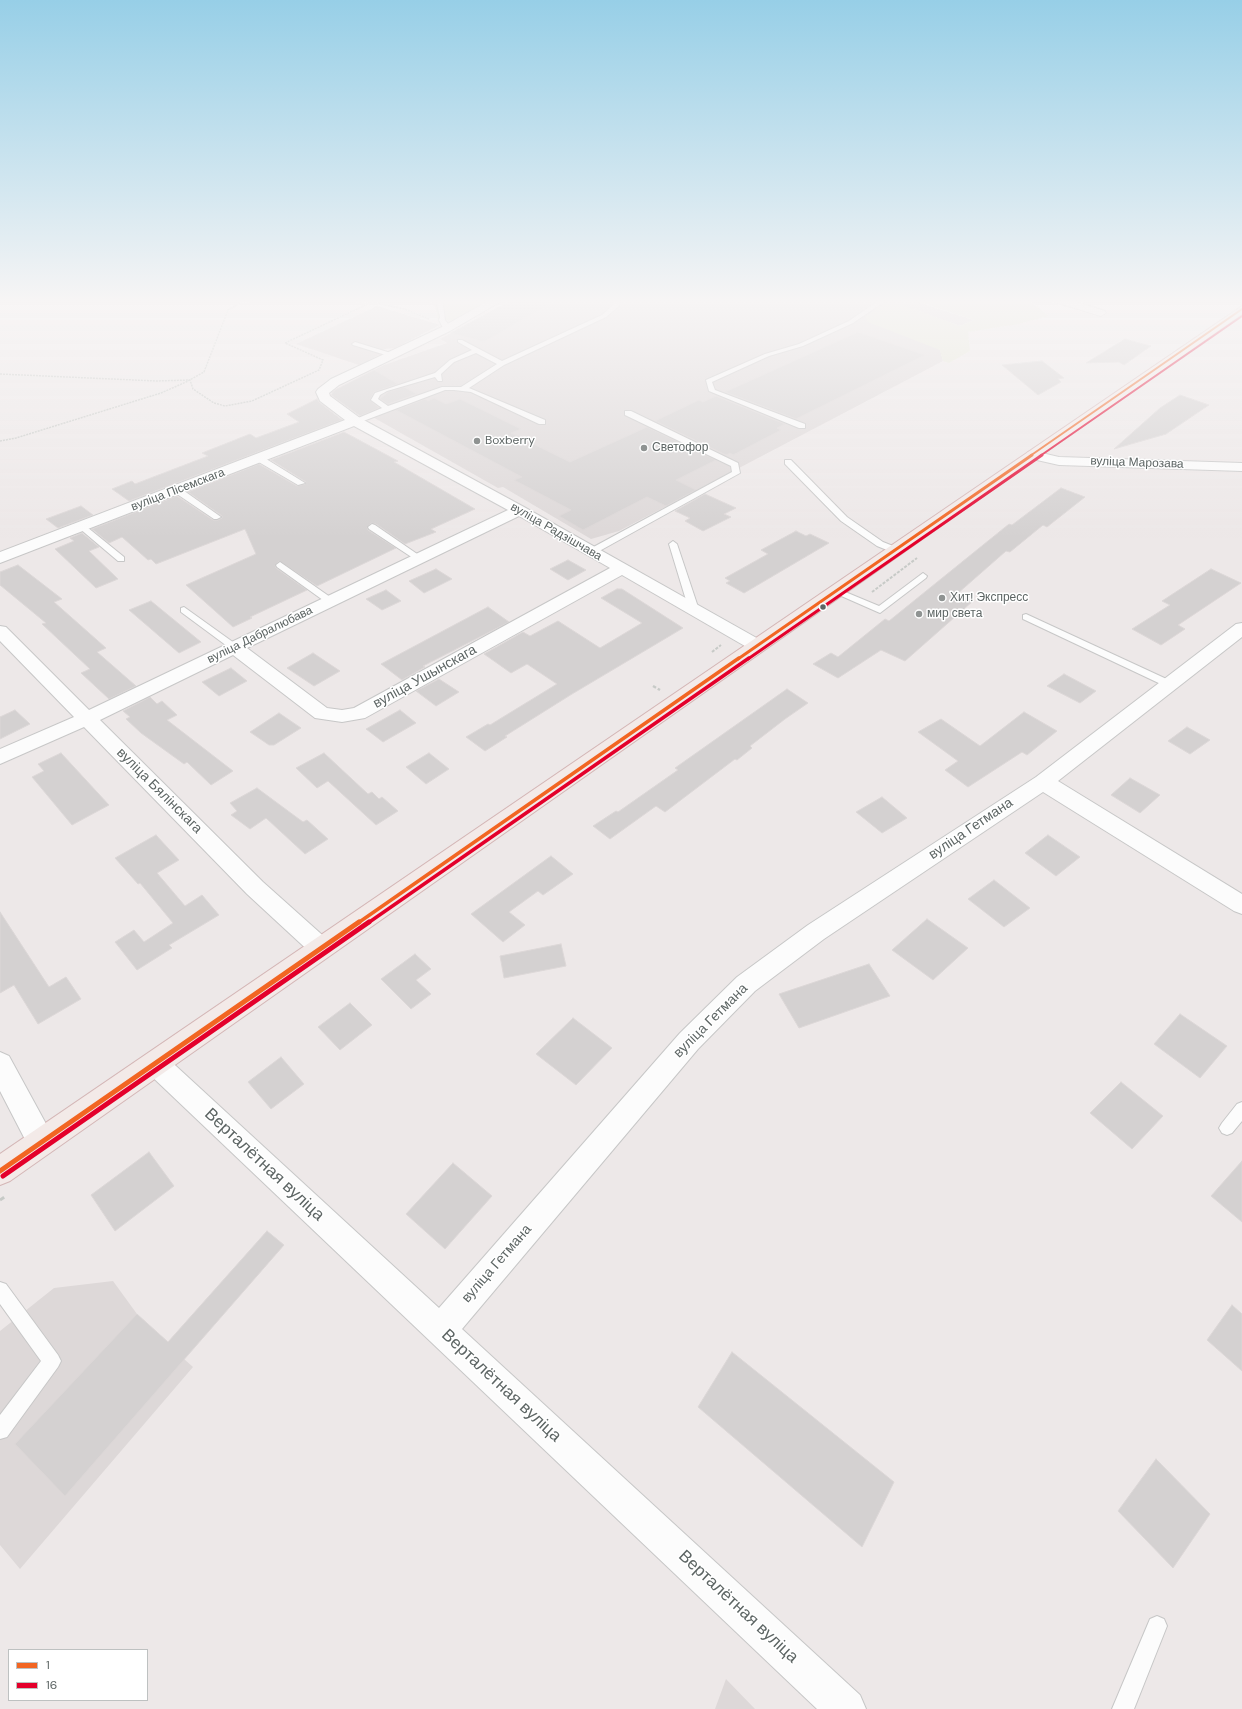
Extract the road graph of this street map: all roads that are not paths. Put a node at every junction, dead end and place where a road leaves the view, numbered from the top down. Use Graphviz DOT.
graph roads {
  1 [pos="342,379"];
  2 [pos="422,379"];
  3 [pos="439,379"];
  4 [pos="479,379"];
  5 [pos="715,379"];
  6 [pos="1142,379"];
  7 [pos="444,388"];
  8 [pos="464,388"];
  9 [pos="388,409"];
  10 [pos="628,413"];
  11 [pos="354,421"];
  12 [pos="542,422"];
  13 [pos="802,426"];
  14 [pos="1032,455"];
  15 [pos="260,459"];
  16 [pos="788,462"];
  17 [pos="1242,467"];
  18 [pos="300,483"];
  19 [pos="177,490"];
  20 [pos="519,510"];
  21 [pos="217,517"];
  22 [pos="82,526"];
  23 [pos="372,528"];
  24 [pos="673,544"];
  25 [pos="894,550"];
  26 [pos="591,552"];
  27 [pos="0,558"];
  28 [pos="419,558"];
  29 [pos="121,559"];
  30 [pos="280,565"];
  31 [pos="621,569"];
  32 [pos="923,576"];
  33 [pos="835,591"];
  34 [pos="330,601"];
  35 [pos="184,610"];
  36 [pos="694,610"];
  37 [pos="1026,617"];
  38 [pos="1242,628"];
  39 [pos="0,631"];
  40 [pos="756,645"];
  41 [pos="234,647"];
  42 [pos="1169,684"];
  43 [pos="88,718"];
  44 [pos="0,757"];
  45 [pos="1043,782"];
  46 [pos="1242,905"];
  47 [pos="321,948"];
  48 [pos="155,1063"];
  49 [pos="0,1064"];
  50 [pos="1242,1109"];
  51 [pos="1227,1128"];
  52 [pos="42,1142"];
  53 [pos="0,1171"];
  54 [pos="0,1290"];
  55 [pos="441,1330"];
  56 [pos="0,1430"];
  57 [pos="1157,1626"];
  58 [pos="846,1709"];
  59 [pos="1123,1709"];
  1 -- 11 [label="street, вуліца Радзішчава"];
  2 -- 9 [label="lane"];
  3 -- 7 [label="lane"];
  4 -- 8 [label="lane"];
  5 -- 13 [label="lane"];
  6 -- 14 [label="main road"];
  7 -- 8 [label="lane"];
  7 -- 9 [label="lane"];
  8 -- 12 [label="lane"];
  9 -- 11 [label="lane"];
  10 -- 26 [label="lane"];
  11 -- 15 [label="street, вуліца Пісемскага"];
  11 -- 20 [label="street, вуліца Радзішчава"];
  14 -- 17 [label="street, вуліца Марозава"];
  14 -- 25 [label="main road"];
  15 -- 18 [label="lane"];
  15 -- 19 [label="street, вуліца Пісемскага"];
  16 -- 25 [label="lane"];
  19 -- 21 [label="lane"];
  19 -- 22 [label="street, вуліца Пісемскага"];
  20 -- 26 [label="street, вуліца Радзішчава"];
  20 -- 28 [label="street, вуліца Дабралюбава"];
  22 -- 27 [label="street, вуліца Пісемскага"];
  22 -- 29 [label="lane"];
  23 -- 28 [label="lane"];
  24 -- 36 [label="lane"];
  25 -- 33 [label="main road"];
  26 -- 31 [label="street, вуліца Радзішчава"];
  28 -- 34 [label="street, вуліца Дабралюбава"];
  30 -- 34 [label="lane"];
  31 -- 36 [label="street, вуліца Радзішчава"];
  31 -- 41 [label="street, вуліца Ушынскага"];
  32 -- 33 [label="lane"];
  33 -- 40 [label="main road"];
  34 -- 41 [label="street, вуліца Дабралюбава"];
  35 -- 41 [label="lane"];
  36 -- 40 [label="street, вуліца Радзішчава"];
  37 -- 42 [label="lane"];
  38 -- 42 [label="street, вуліца Гетмана"];
  39 -- 43 [label="street, вуліца Бялінскага"];
  40 -- 47 [label="main road"];
  41 -- 43 [label="street, вуліца Дабралюбава"];
  42 -- 45 [label="street, вуліца Гетмана"];
  43 -- 44 [label="street, вуліца Дабралюбава"];
  43 -- 47 [label="street, вуліца Бялінскага"];
  45 -- 46 [label="street"];
  45 -- 55 [label="street, вуліца Гетмана"];
  47 -- 48 [label="main road"];
  48 -- 52 [label="main road"];
  48 -- 55 [label="street, Верталётная вуліца"];
  49 -- 52 [label="street"];
  50 -- 51 [label="lane"];
  52 -- 53 [label="main road"];
  54 -- 56 [label="lane"];
  55 -- 58 [label="street, Верталётная вуліца"];
  57 -- 59 [label="lane"];
}
